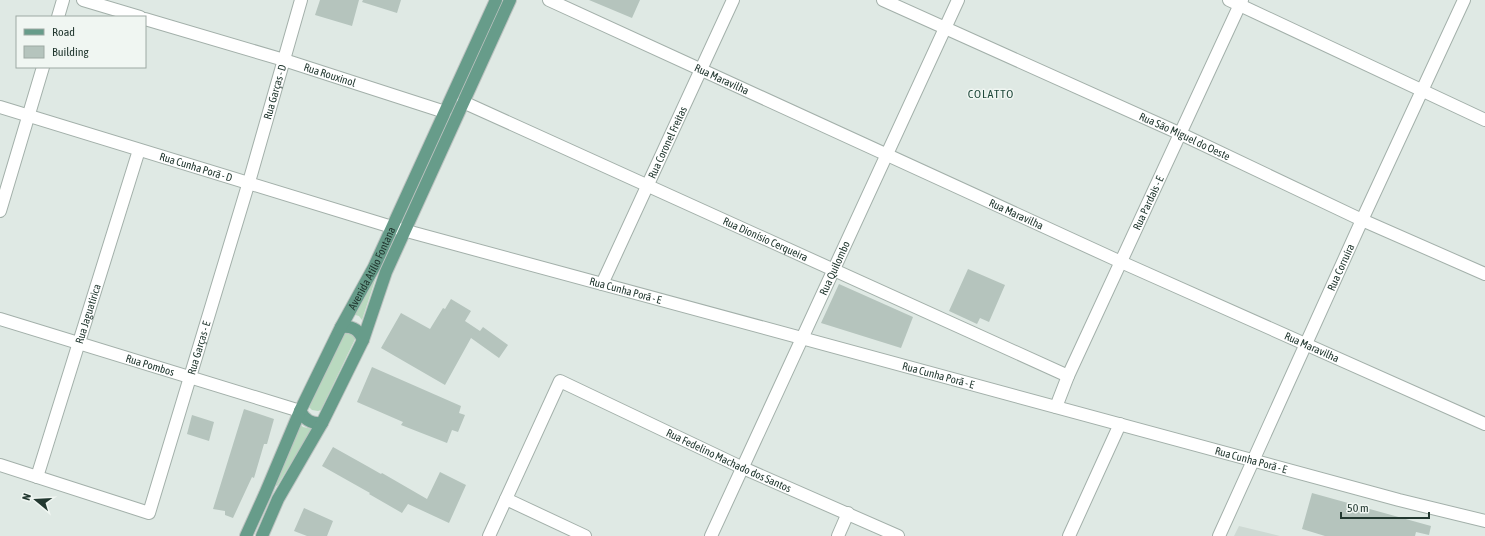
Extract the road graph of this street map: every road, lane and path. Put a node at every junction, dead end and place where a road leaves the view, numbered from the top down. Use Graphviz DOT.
graph roads {
  1 [pos="63,0"];
  2 [pos="83,0"];
  3 [pos="301,0"];
  4 [pos="496,0"];
  5 [pos="510,0"];
  6 [pos="549,0"];
  7 [pos="733,0"];
  8 [pos="883,0"];
  9 [pos="958,0"];
  10 [pos="1464,0"];
  11 [pos="1237,2"];
  12 [pos="58,16"];
  13 [pos="137,16"];
  14 [pos="146,18"];
  15 [pos="945,28"];
  16 [pos="284,60"];
  17 [pos="43,68"];
  18 [pos="701,69"];
  19 [pos="1422,92"];
  20 [pos="463,102"];
  21 [pos="0,107"];
  22 [pos="445,112"];
  23 [pos="28,116"];
  24 [pos="1485,120"];
  25 [pos="1181,134"];
  26 [pos="139,150"];
  27 [pos="886,155"];
  28 [pos="249,183"];
  29 [pos="647,186"];
  30 [pos="0,211"];
  31 [pos="1362,220"];
  32 [pos="392,227"];
  33 [pos="404,230"];
  34 [pos="1121,262"];
  35 [pos="834,270"];
  36 [pos="1485,274"];
  37 [pos="602,284"];
  38 [pos="0,319"];
  39 [pos="341,328"];
  40 [pos="802,338"];
  41 [pos="362,340"];
  42 [pos="79,343"];
  43 [pos="1306,345"];
  44 [pos="1068,376"];
  45 [pos="190,377"];
  46 [pos="1056,407"];
  47 [pos="300,411"];
  48 [pos="322,423"];
  49 [pos="1120,424"];
  50 [pos="1485,424"];
  51 [pos="1254,460"];
  52 [pos="0,465"];
  53 [pos="743,468"];
  54 [pos="37,477"];
  55 [pos="506,498"];
  56 [pos="848,513"];
  57 [pos="1485,521"];
  58 [pos="266,535"];
  59 [pos="246,536"];
  60 [pos="489,536"];
  61 [pos="585,536"];
  62 [pos="711,536"];
  63 [pos="838,536"];
  64 [pos="898,536"];
  65 [pos="1069,536"];
  66 [pos="1219,536"];
  1 -- 12 [label="street"];
  2 -- 13 [label="street"];
  3 -- 16 [label="street, Rua Garças - D"];
  4 -- 22 [label="main road, Avenida Atílio Fontana"];
  5 -- 20 [label="main road, Avenida Atílio Fontana"];
  6 -- 18 [label="street, Rua Maravilha"];
  7 -- 18 [label="street, Rua Coronel Freitas"];
  8 -- 15 [label="street, Rua São Miguel do Oeste"];
  9 -- 15 [label="street, Rua Quilombo"];
  10 -- 19 [label="street, Rua Corruíra"];
  11 -- 19 [label="street"];
  11 -- 25 [label="street, Rua Pardais - E"];
  14 -- 16 [label="street, Rua Rouxinol"];
  15 -- 25 [label="street, Rua São Miguel do Oeste"];
  15 -- 27 [label="street, Rua Quilombo"];
  16 -- 22 [label="street, Rua Rouxinol"];
  16 -- 28 [label="street, Rua Garças - D"];
  17 -- 23 [label="street"];
  18 -- 27 [label="street, Rua Maravilha"];
  18 -- 29 [label="street, Rua Coronel Freitas"];
  19 -- 24 [label="street"];
  19 -- 31 [label="street, Rua Corruíra"];
  20 -- 29 [label="street, Rua Dionísio Cerqueira"];
  20 -- 33 [label="main road, Avenida Atílio Fontana"];
  21 -- 23 [label="street, Rua Cunha Porã - D"];
  22 -- 32 [label="main road, Avenida Atílio Fontana"];
  23 -- 26 [label="street, Rua Cunha Porã - D"];
  23 -- 30 [label="street"];
  25 -- 31 [label="street, Rua São Miguel do Oeste"];
  25 -- 34 [label="street, Rua Pardais - E"];
  26 -- 28 [label="street, Rua Cunha Porã - D"];
  26 -- 42 [label="street, Rua Jaguatirica"];
  27 -- 34 [label="street, Rua Maravilha"];
  27 -- 35 [label="street, Rua Quilombo"];
  28 -- 32 [label="street, Rua Cunha Porã - D"];
  28 -- 45 [label="street, Rua Garças - E"];
  29 -- 35 [label="street, Rua Dionísio Cerqueira"];
  29 -- 37 [label="street, Rua Coronel Freitas"];
  31 -- 36 [label="street, Rua São Miguel do Oeste"];
  31 -- 43 [label="street, Rua Corruíra"];
  32 -- 33 [label="street, Rua Cunha Porã - E"];
  32 -- 39 [label="main road, Avenida Atílio Fontana"];
  33 -- 37 [label="street, Rua Cunha Porã - E"];
  33 -- 41 [label="main road, Avenida Atílio Fontana"];
  34 -- 43 [label="street, Rua Maravilha"];
  34 -- 44 [label="street, Rua Pardais - E"];
  35 -- 40 [label="street, Rua Quilombo"];
  35 -- 44 [label="street, Rua Dionísio Cerqueira"];
  37 -- 40 [label="street, Rua Cunha Porã - E"];
  38 -- 42 [label="street, Rua Pombos"];
  39 -- 41 [label="main road"];
  39 -- 47 [label="main road, Avenida Atílio Fontana"];
  40 -- 46 [label="street, Rua Cunha Porã - E"];
  40 -- 53 [label="street, Rua Quilombo"];
  41 -- 48 [label="main road, Avenida Atílio Fontana"];
  42 -- 45 [label="street, Rua Pombos"];
  42 -- 54 [label="street, Rua Jaguatirica"];
  43 -- 50 [label="street, Rua Maravilha"];
  43 -- 51 [label="street, Rua Corruíra"];
  44 -- 46 [label="street, Rua Pardais - E"];
  45 -- 47 [label="street, Rua Pombos"];
  45 -- 54 [label="street, Rua Garças - E"];
  46 -- 49 [label="street, Rua Cunha Porã - E"];
  47 -- 48 [label="main road"];
  47 -- 59 [label="main road, Avenida Atílio Fontana"];
  48 -- 58 [label="main road, Avenida Atílio Fontana"];
  49 -- 51 [label="street, Rua Cunha Porã - E"];
  49 -- 65 [label="street"];
  51 -- 57 [label="street, Rua Cunha Porã - E"];
  51 -- 66 [label="street, Rua Corruíra"];
  52 -- 54 [label="street"];
  53 -- 55 [label="street, Rua Fedelino Machado dos Santos"];
  53 -- 56 [label="street, Rua Fedelino Machado dos Santos"];
  53 -- 62 [label="street, Rua Quilombo"];
  55 -- 60 [label="street"];
  55 -- 61 [label="street"];
  56 -- 63 [label="street"];
  56 -- 64 [label="street, Rua Fedelino Machado dos Santos"];
}
